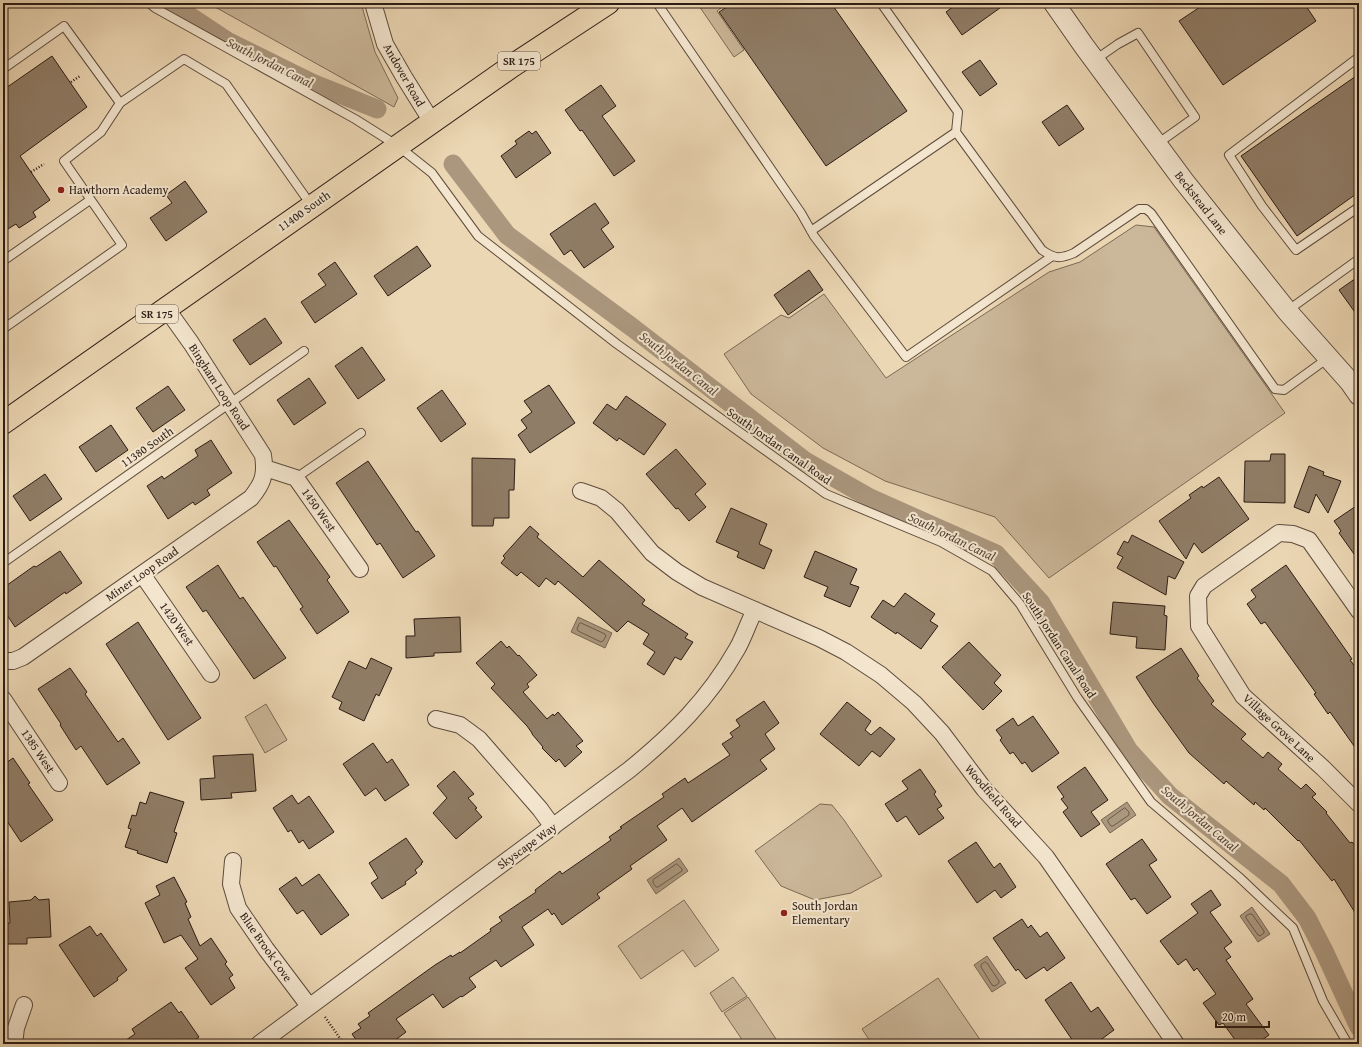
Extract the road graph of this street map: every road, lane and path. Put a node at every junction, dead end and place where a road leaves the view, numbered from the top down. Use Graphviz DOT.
graph roads {
  1 [pos="149,3"];
  2 [pos="373,3"];
  3 [pos="608,3"];
  4 [pos="657,3"];
  5 [pos="881,3"];
  6 [pos="1054,3"];
  7 [pos="1359,57"];
  8 [pos="1095,60"];
  9 [pos="3,69"];
  10 [pos="80,76"];
  11 [pos="71,82"];
  12 [pos="120,103"];
  13 [pos="432,122"];
  14 [pos="956,132"];
  15 [pos="1156,144"];
  16 [pos="398,146"];
  17 [pos="44,164"];
  18 [pos="31,172"];
  19 [pos="90,200"];
  20 [pos="312,206"];
  21 [pos="1359,207"];
  22 [pos="811,231"];
  23 [pos="1052,256"];
  24 [pos="1359,259"];
  25 [pos="3,261"];
  26 [pos="166,308"];
  27 [pos="1287,311"];
  28 [pos="3,329"];
  29 [pos="304,351"];
  30 [pos="1328,357"];
  31 [pos="1358,390"];
  32 [pos="229,404"];
  33 [pos="3,423"];
  34 [pos="361,433"];
  35 [pos="265,468"];
  36 [pos="296,478"];
  37 [pos="581,491"];
  38 [pos="3,563"];
  39 [pos="360,569"];
  40 [pos="142,574"];
  41 [pos="755,610"];
  42 [pos="1359,611"];
  43 [pos="3,661"];
  44 [pos="211,674"];
  45 [pos="3,699"];
  46 [pos="436,719"];
  47 [pos="59,783"];
  48 [pos="1359,804"];
  49 [pos="553,826"];
  50 [pos="233,861"];
  51 [pos="24,1005"];
  52 [pos="309,1006"];
  53 [pos="325,1017"];
  54 [pos="14,1044"];
  55 [pos="259,1044"];
  56 [pos="344,1044"];
  57 [pos="1176,1044"];
  58 [pos="1348,1044"];
  1 -- 16 [label="lane, South Jordan Canal Road"];
  2 -- 13 [label="street, Andover Road"];
  3 -- 13 [label="main road, 11400 South / SR 175"];
  4 -- 22 [label="lane"];
  5 -- 14 [label="lane"];
  6 -- 8 [label="street, Beckstead Lane"];
  7 -- 21 [label="lane"];
  8 -- 15 [label="street, Beckstead Lane"];
  8 -- 15 [label="lane"];
  9 -- 12 [label="lane"];
  10 -- 11 [label="path"];
  12 -- 19 [label="lane"];
  12 -- 20 [label="lane"];
  13 -- 16 [label="main road, 11400 South / SR 175"];
  14 -- 22 [label="lane"];
  14 -- 23 [label="lane"];
  15 -- 27 [label="street, Beckstead Lane"];
  16 -- 20 [label="main road, 11400 South / SR 175"];
  16 -- 58 [label="lane, South Jordan Canal Road"];
  17 -- 18 [label="path"];
  19 -- 25 [label="lane"];
  19 -- 28 [label="lane"];
  20 -- 26 [label="main road, 11400 South / SR 175"];
  22 -- 23 [label="lane"];
  23 -- 30 [label="lane"];
  24 -- 27 [label="lane"];
  26 -- 32 [label="street, Bingham Loop Road"];
  26 -- 33 [label="main road, 11400 South / SR 175"];
  27 -- 30 [label="street, Beckstead Lane"];
  29 -- 32 [label="lane, 11380 South"];
  30 -- 31 [label="street, Beckstead Lane"];
  32 -- 35 [label="street, Bingham Loop Road"];
  32 -- 38 [label="lane, 11380 South"];
  34 -- 36 [label="lane"];
  35 -- 36 [label="street, 1450 West"];
  35 -- 40 [label="street, Miner Loop Road"];
  36 -- 39 [label="street, 1450 West"];
  37 -- 41 [label="street, Woodfield Road"];
  40 -- 43 [label="street, Miner Loop Road"];
  40 -- 44 [label="street, 1420 West"];
  41 -- 49 [label="street, Skyscape Way"];
  41 -- 57 [label="street, Woodfield Road"];
  42 -- 48 [label="street, Village Grove Lane"];
  45 -- 47 [label="street, 1385 West"];
  46 -- 49 [label="street"];
  49 -- 52 [label="street, Skyscape Way"];
  50 -- 52 [label="street, Blue Brook Cove"];
  51 -- 54 [label="street"];
  52 -- 55 [label="street, Skyscape Way"];
  53 -- 56 [label="path"];
}
